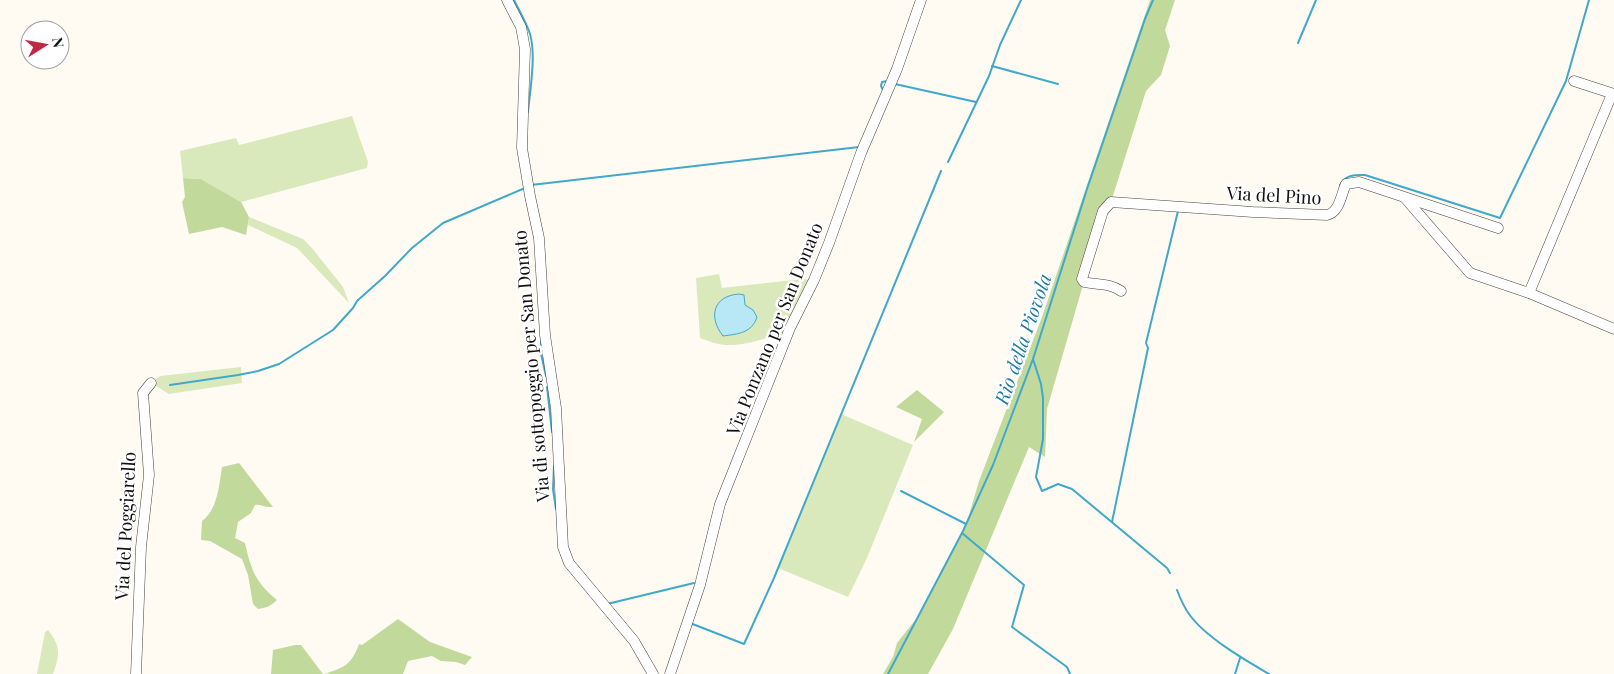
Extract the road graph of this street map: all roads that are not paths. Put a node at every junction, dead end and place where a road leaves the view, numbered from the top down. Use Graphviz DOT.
graph roads {
  1 [pos="506,0"];
  2 [pos="921,0"];
  3 [pos="1574,81"];
  4 [pos="1613,94"];
  5 [pos="1402,196"];
  6 [pos="1498,228"];
  7 [pos="1121,291"];
  8 [pos="1529,293"];
  9 [pos="1614,328"];
  10 [pos="152,383"];
  11 [pos="136,674"];
  12 [pos="652,674"];
  13 [pos="670,674"];
  1 -- 12 [label="street, Via di sottopoggio per San Donato"];
  2 -- 13 [label="street, Via Ponzano per San Donato"];
  3 -- 4 [label="street"];
  4 -- 8 [label="street"];
  5 -- 6 [label="street, Via del Pino"];
  5 -- 7 [label="street, Via del Pino"];
  5 -- 8 [label="street"];
  8 -- 9 [label="street"];
  10 -- 11 [label="street, Via del Poggiarello"];
}
